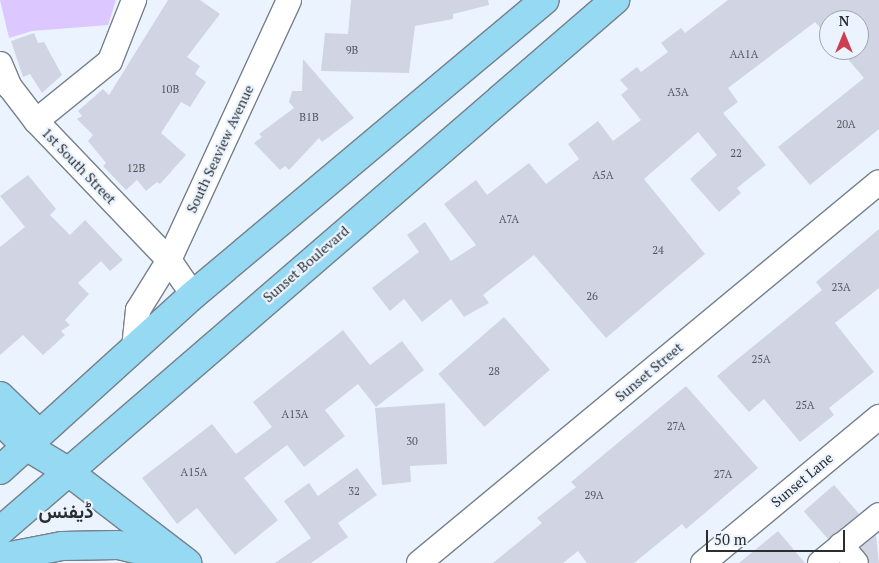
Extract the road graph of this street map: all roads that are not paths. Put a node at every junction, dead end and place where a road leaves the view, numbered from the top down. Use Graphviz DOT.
graph roads {
  1 [pos="134,0"];
  2 [pos="289,0"];
  3 [pos="544,0"];
  4 [pos="614,0"];
  5 [pos="0,64"];
  6 [pos="36,121"];
  7 [pos="879,182"];
  8 [pos="168,260"];
  9 [pos="193,295"];
  10 [pos="134,348"];
  11 [pos="0,396"];
  12 [pos="879,417"];
  13 [pos="0,420"];
  14 [pos="33,440"];
  15 [pos="0,470"];
  16 [pos="66,470"];
  17 [pos="879,515"];
  18 [pos="0,531"];
  19 [pos="841,545"];
  20 [pos="0,558"];
  21 [pos="185,561"];
  22 [pos="418,563"];
  23 [pos="703,563"];
  24 [pos="820,563"];
  25 [pos="856,563"];
  1 -- 6 [label="street"];
  2 -- 8 [label="street, South Seaview Avenue"];
  3 -- 9 [label="main road"];
  4 -- 16 [label="main road, Sunset Boulevard"];
  5 -- 6 [label="street, 1st South Street"];
  6 -- 8 [label="street, 1st South Street"];
  7 -- 22 [label="street, Sunset Street"];
  8 -- 9 [label="street"];
  8 -- 10 [label="street, South Seaview Avenue"];
  9 -- 10 [label="main road"];
  10 -- 14 [label="main road"];
  11 -- 14 [label="main road"];
  12 -- 23 [label="street, Sunset Lane"];
  13 -- 14 [label="main road"];
  14 -- 15 [label="main road"];
  14 -- 16 [label="main road"];
  16 -- 18 [label="main road, Sunset Boulevard"];
  16 -- 21 [label="main road"];
  17 -- 19 [label="street"];
  19 -- 24 [label="street"];
  19 -- 25 [label="street"];
  20 -- 21 [label="main road"];
}
